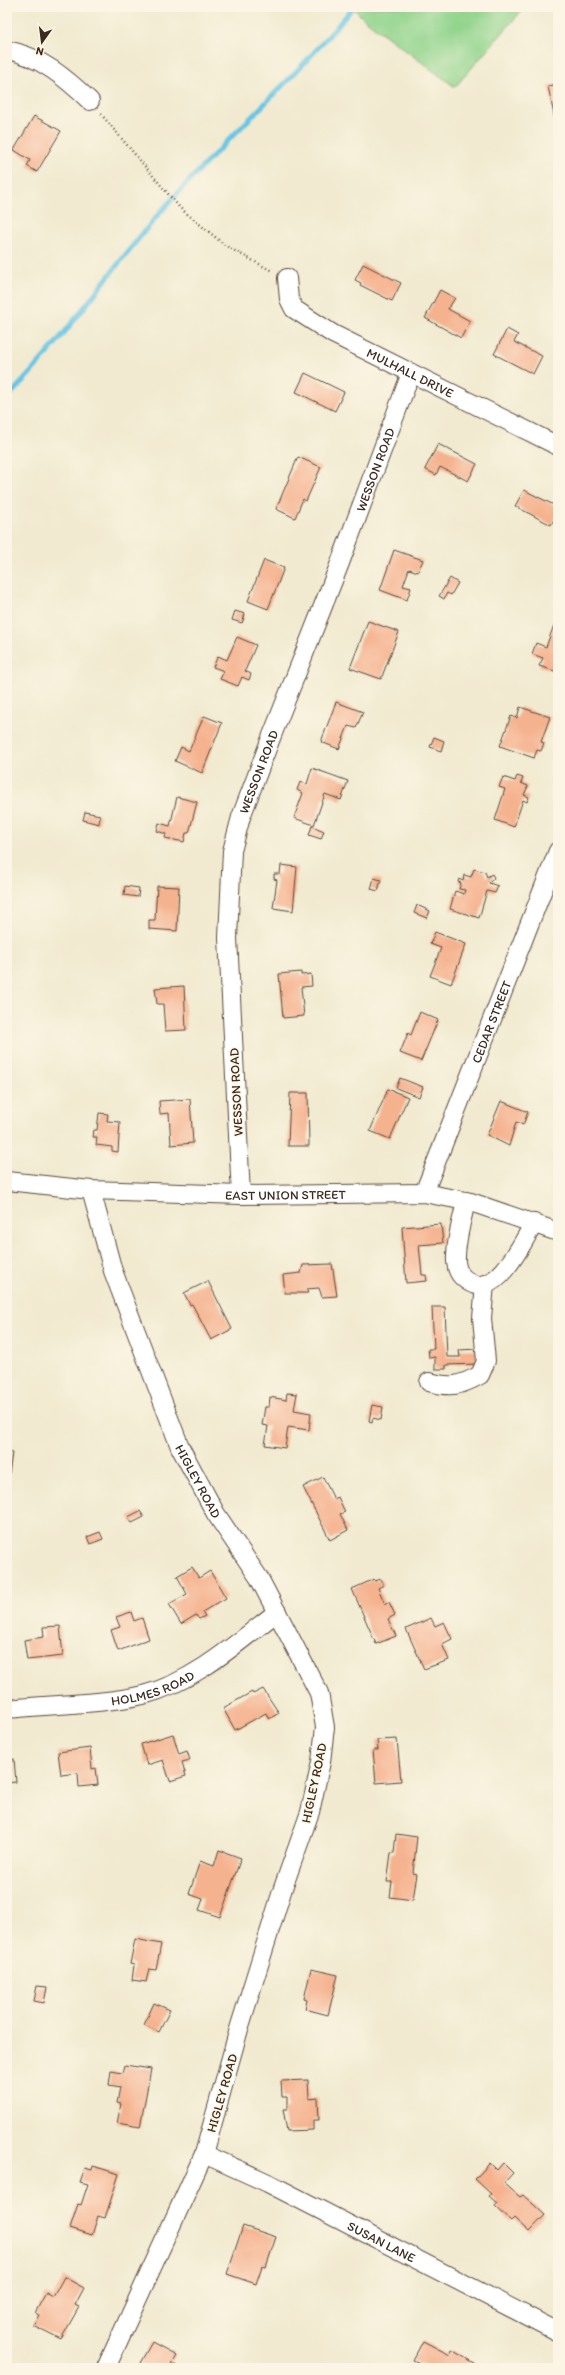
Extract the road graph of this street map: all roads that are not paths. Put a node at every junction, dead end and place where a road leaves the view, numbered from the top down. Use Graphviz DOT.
graph roads {
  1 [pos="7,50"];
  2 [pos="90,101"];
  3 [pos="287,278"];
  4 [pos="411,373"];
  5 [pos="558,446"];
  6 [pos="558,851"];
  7 [pos="7,1181"];
  8 [pos="91,1190"];
  9 [pos="424,1193"];
  10 [pos="241,1195"];
  11 [pos="466,1202"];
  12 [pos="534,1223"];
  13 [pos="558,1232"];
  14 [pos="485,1284"];
  15 [pos="428,1382"];
  16 [pos="277,1612"];
  17 [pos="7,1709"];
  18 [pos="204,2154"];
  19 [pos="558,2332"];
  20 [pos="106,2368"];
  1 -- 2 [label="street"];
  3 -- 4 [label="street, MULHALL DRIVE"];
  4 -- 5 [label="street, MULHALL DRIVE"];
  4 -- 10 [label="street, WESSON ROAD"];
  6 -- 9 [label="street, CEDAR STREET"];
  7 -- 8 [label="street, EAST UNION STREET"];
  8 -- 10 [label="street, EAST UNION STREET"];
  8 -- 16 [label="street, HIGLEY ROAD"];
  9 -- 10 [label="street, EAST UNION STREET"];
  9 -- 11 [label="street, EAST UNION STREET"];
  11 -- 12 [label="street, EAST UNION STREET"];
  11 -- 14 [label="street"];
  12 -- 13 [label="street, EAST UNION STREET"];
  12 -- 14 [label="street"];
  14 -- 15 [label="street"];
  16 -- 17 [label="street, HOLMES ROAD"];
  16 -- 18 [label="street, HIGLEY ROAD"];
  18 -- 19 [label="street, SUSAN LANE"];
  18 -- 20 [label="street, HIGLEY ROAD"];
}
